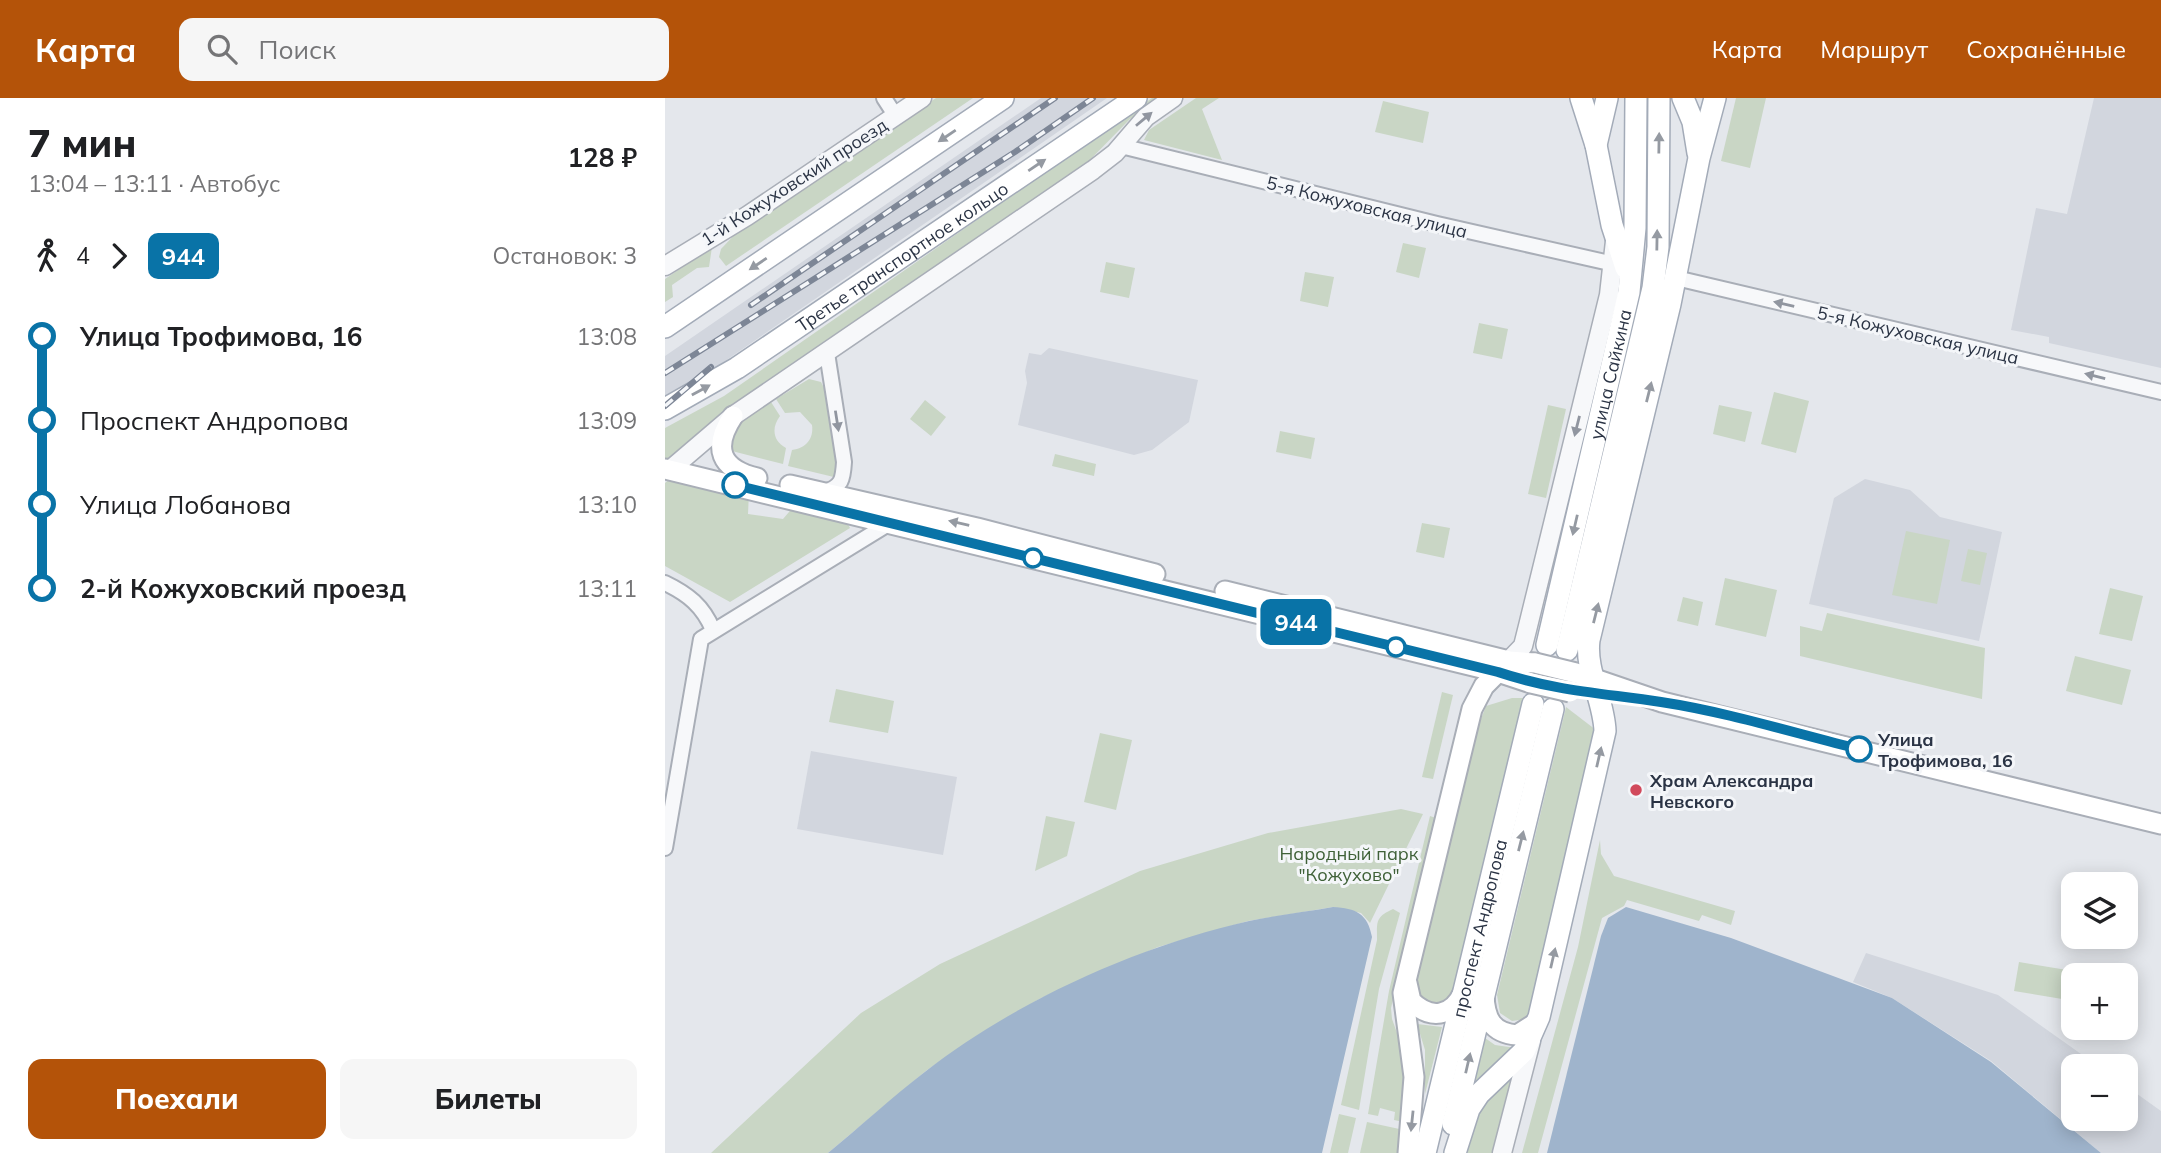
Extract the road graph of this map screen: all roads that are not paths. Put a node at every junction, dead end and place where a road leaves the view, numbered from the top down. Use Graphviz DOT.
graph roads {
  1 [pos="884,98"];
  2 [pos="922,98"];
  3 [pos="1003,98"];
  4 [pos="1136,98"];
  5 [pos="1173,98"];
  6 [pos="1581,98"];
  7 [pos="1607,98"];
  8 [pos="1636,98"];
  9 [pos="1659,98"];
  10 [pos="1683,98"];
  11 [pos="1715,98"];
  12 [pos="895,116"];
  13 [pos="1596,145"];
  14 [pos="1121,146"];
  15 [pos="1699,158"];
  16 [pos="1635,188"];
  17 [pos="1685,225"];
  18 [pos="1616,245"];
  19 [pos="665,266"];
  20 [pos="1676,278"];
  21 [pos="1629,292"];
  22 [pos="665,327"];
  23 [pos="1643,331"];
  24 [pos="827,353"];
  25 [pos="2161,392"];
  26 [pos="665,409"];
  27 [pos="733,416"];
  28 [pos="667,471"];
  29 [pos="824,492"];
  30 [pos="909,511"];
  31 [pos="890,523"];
  32 [pos="665,583"];
  33 [pos="713,630"];
  34 [pos="1550,653"];
  35 [pos="1503,666"];
  36 [pos="1585,685"];
  37 [pos="1539,699"];
  38 [pos="2161,824"];
  39 [pos="665,848"];
  40 [pos="1408,970"];
  41 [pos="1474,991"];
  42 [pos="1536,1023"];
  43 [pos="1408,1153"];
  44 [pos="1425,1153"];
  45 [pos="1446,1153"];
  46 [pos="1454,1153"];
  47 [pos="1502,1153"];
  1 -- 12 [label="street"];
  2 -- 12 [label="street, 1-й Кожуховский проезд"];
  3 -- 22 [label="main road, one-way"];
  26 -- 4 [label="main road, Третье транспортное кольцо, one-way"];
  14 -- 5 [label="street, one-way"];
  6 -- 13 [label="main road"];
  7 -- 13 [label="main road"];
  8 -- 16 [label="main road, улица Сайкина"];
  23 -- 9 [label="main road, улица Сайкина, one-way"];
  10 -- 15 [label="main road"];
  11 -- 15 [label="main road, улица Сайкина"];
  12 -- 19 [label="street, 1-й Кожуховский проезд"];
  13 -- 18 [label="main road"];
  14 -- 18 [label="street, 5-я Кожуховская улица"];
  14 -- 24 [label="street"];
  15 -- 17 [label="main road, улица Сайкина"];
  16 -- 18 [label="street"];
  16 -- 21 [label="main road, улица Сайкина"];
  17 -- 20 [label="main road"];
  17 -- 23 [label="street, улица Сайкина"];
  18 -- 21 [label="main road"];
  18 -- 35 [label="street, one-way"];
  25 -- 20 [label="street, 5-я Кожуховская улица, one-way"];
  36 -- 20 [label="main road, one-way"];
  21 -- 34 [label="main road, улица Сайкина, one-way"];
  23 -- 34 [label="main road, улица Сайкина"];
  24 -- 27 [label="street"];
  24 -- 29 [label="street, one-way"];
  27 -- 28 [label="street"];
  27 -- 29 [label="main road"];
  28 -- 31 [label="main road"];
  29 -- 30 [label="main road"];
  30 -- 31 [label="street"];
  35 -- 30 [label="main road, one-way"];
  31 -- 33 [label="street"];
  31 -- 35 [label="main road"];
  32 -- 33 [label="street"];
  33 -- 39 [label="street"];
  34 -- 35 [label="main road"];
  34 -- 36 [label="main road, bridge"];
  35 -- 37 [label="main road"];
  35 -- 40 [label="main road"];
  36 -- 37 [label="main road, bridge"];
  36 -- 38 [label="main road"];
  42 -- 36 [label="main road, one-way"];
  37 -- 41 [label="main road, проспект Андропова"];
  40 -- 41 [label="main road"];
  40 -- 43 [label="main road, one-way"];
  41 -- 42 [label="main road"];
  41 -- 44 [label="main road, проспект Андропова"];
  45 -- 41 [label="main road, проспект Андропова, one-way"];
  42 -- 46 [label="main road"];
  42 -- 47 [label="street"];
}
